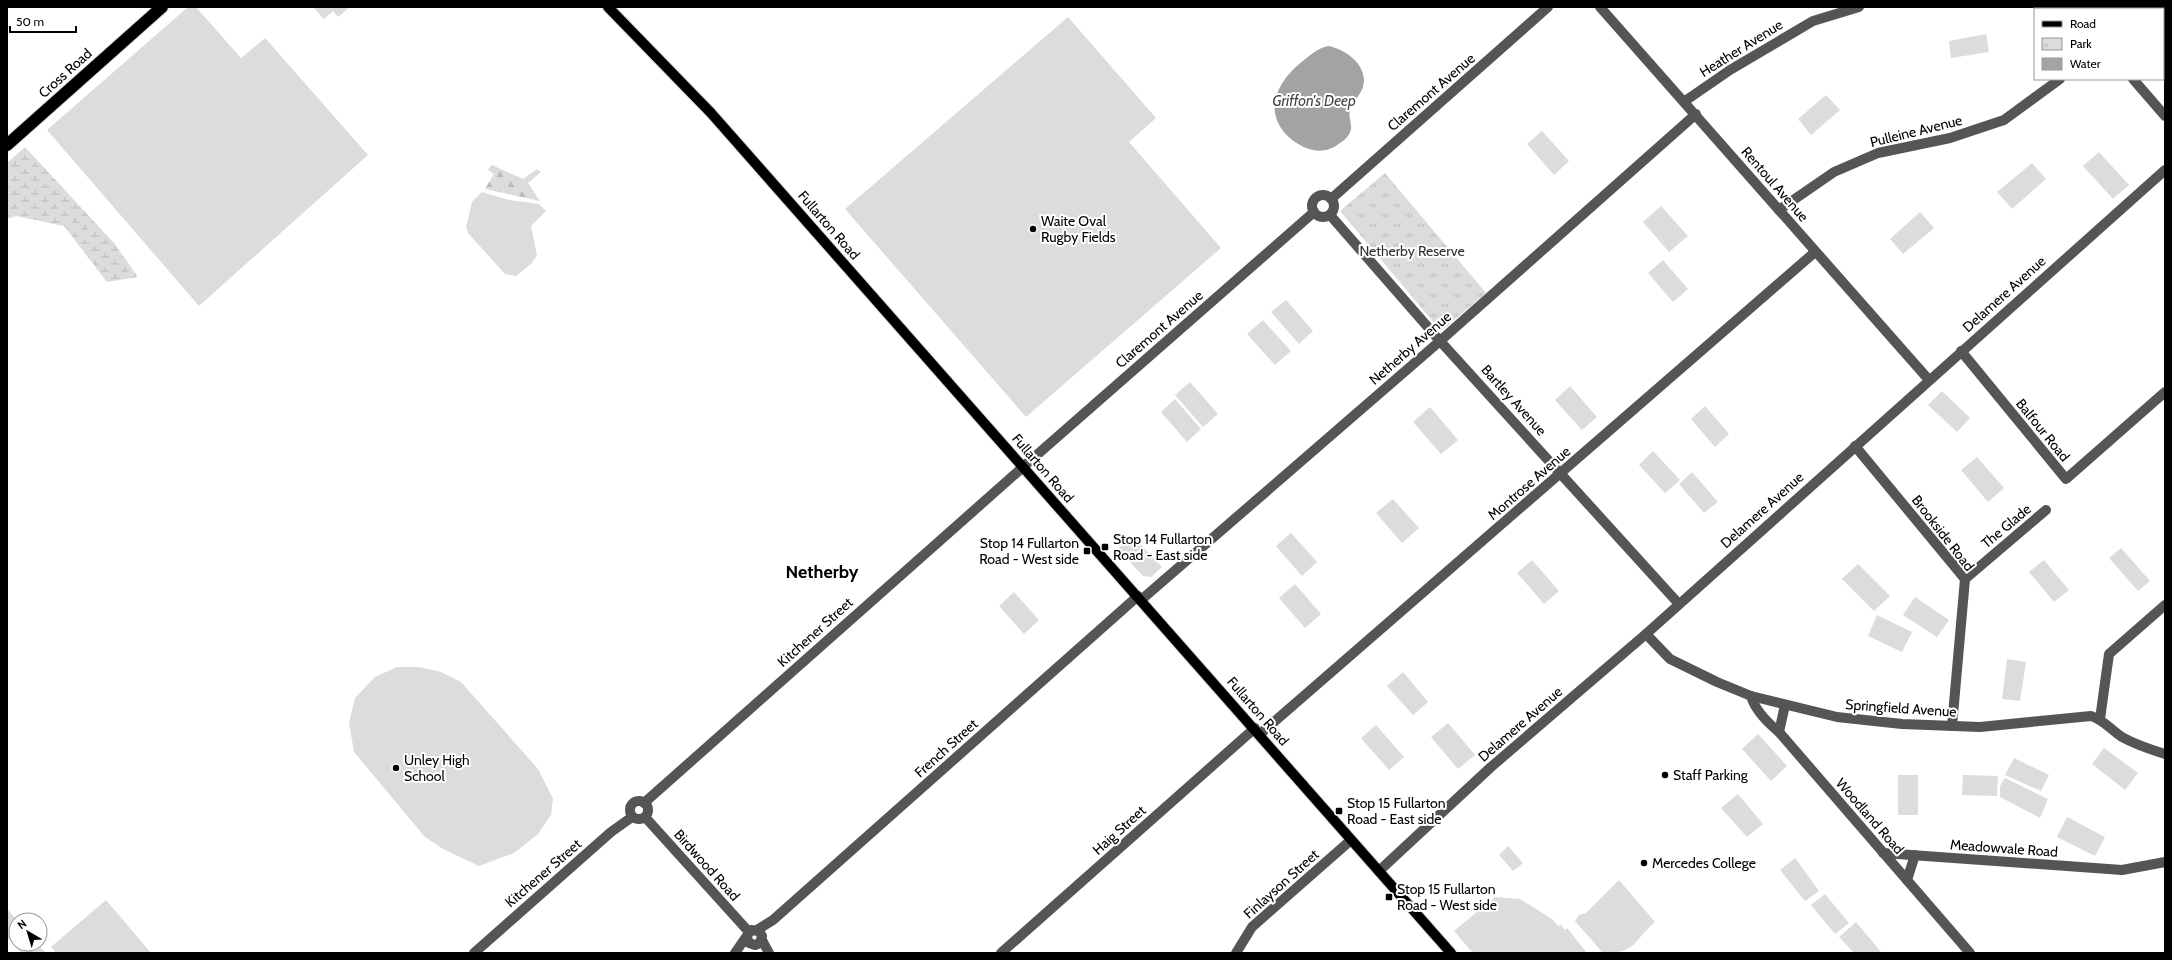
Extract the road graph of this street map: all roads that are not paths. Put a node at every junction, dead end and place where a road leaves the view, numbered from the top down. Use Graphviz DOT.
graph roads {
  1 [pos="162,7"];
  2 [pos="608,7"];
  3 [pos="1548,7"];
  4 [pos="1600,7"];
  5 [pos="1859,7"];
  6 [pos="2059,80"];
  7 [pos="2134,80"];
  8 [pos="1685,101"];
  9 [pos="1696,114"];
  10 [pos="2165,116"];
  11 [pos="7,145"];
  12 [pos="2165,170"];
  13 [pos="1331,199"];
  14 [pos="1779,210"];
  15 [pos="1314,212"];
  16 [pos="1330,215"];
  17 [pos="1815,252"];
  18 [pos="1440,341"];
  19 [pos="1961,351"];
  20 [pos="1929,380"];
  21 [pos="2165,392"];
  22 [pos="1855,446"];
  23 [pos="1023,467"];
  24 [pos="1562,473"];
  25 [pos="2046,510"];
  26 [pos="1964,579"];
  27 [pos="1139,598"];
  28 [pos="1678,603"];
  29 [pos="2165,605"];
  30 [pos="1646,634"];
  31 [pos="1751,696"];
  32 [pos="1785,705"];
  33 [pos="2100,719"];
  34 [pos="1952,726"];
  35 [pos="1258,731"];
  36 [pos="1779,732"];
  37 [pos="2165,754"];
  38 [pos="644,803"];
  39 [pos="632,817"];
  40 [pos="645,817"];
  41 [pos="1351,840"];
  42 [pos="1883,853"];
  43 [pos="1915,855"];
  44 [pos="2165,862"];
  45 [pos="1379,871"];
  46 [pos="1907,880"];
  47 [pos="755,938"];
  48 [pos="474,953"];
  49 [pos="737,953"];
  50 [pos="768,953"];
  51 [pos="1001,953"];
  52 [pos="1236,953"];
  53 [pos="1451,953"];
  54 [pos="1970,953"];
  1 -- 11 [label="highway, Cross Road"];
  2 -- 23 [label="main road, Fullarton Road"];
  3 -- 13 [label="street, Claremont Avenue"];
  4 -- 8 [label="street, Rentoul Avenue"];
  5 -- 8 [label="street, Heather Avenue"];
  6 -- 14 [label="street, Pulleine Avenue"];
  7 -- 10 [label="street"];
  8 -- 9 [label="street, Rentoul Avenue"];
  9 -- 14 [label="street, Rentoul Avenue"];
  9 -- 18 [label="street, Netherby Avenue"];
  12 -- 19 [label="street, Delamere Avenue"];
  13 -- 15 [label="street"];
  13 -- 16 [label="street"];
  14 -- 17 [label="street, Rentoul Avenue"];
  15 -- 16 [label="street"];
  15 -- 23 [label="street, Claremont Avenue"];
  16 -- 18 [label="street, Bartley Avenue"];
  17 -- 20 [label="street, Rentoul Avenue"];
  17 -- 24 [label="street, Montrose Avenue"];
  18 -- 24 [label="street, Bartley Avenue"];
  18 -- 27 [label="street, Netherby Avenue"];
  19 -- 20 [label="street, Delamere Avenue"];
  19 -- 21 [label="street, Balfour Road"];
  20 -- 22 [label="street, Delamere Avenue"];
  22 -- 26 [label="street, Brookside Road"];
  22 -- 28 [label="street, Delamere Avenue"];
  23 -- 27 [label="main road, Fullarton Road"];
  23 -- 38 [label="street, Kitchener Street"];
  24 -- 28 [label="street, Bartley Avenue"];
  24 -- 35 [label="street, Montrose Avenue"];
  25 -- 26 [label="street, The Glade"];
  26 -- 34 [label="street, Brookside Road"];
  27 -- 35 [label="main road, Fullarton Road"];
  27 -- 47 [label="street, French Street"];
  28 -- 30 [label="street, Delamere Avenue"];
  29 -- 33 [label="street"];
  30 -- 31 [label="street, Springfield Avenue"];
  30 -- 45 [label="street, Delamere Avenue"];
  31 -- 32 [label="street, Springfield Avenue"];
  31 -- 36 [label="street, Woodland Road"];
  32 -- 34 [label="street, Springfield Avenue"];
  32 -- 36 [label="street"];
  33 -- 34 [label="street, Springfield Avenue"];
  33 -- 37 [label="street"];
  35 -- 41 [label="main road, Fullarton Road"];
  35 -- 51 [label="street, Haig Street"];
  36 -- 42 [label="street, Woodland Road"];
  38 -- 39 [label="street"];
  38 -- 40 [label="street"];
  39 -- 40 [label="street"];
  39 -- 48 [label="street, Kitchener Street"];
  40 -- 47 [label="street, Birdwood Road"];
  41 -- 45 [label="main road, Fullarton Road"];
  41 -- 52 [label="street, Finlayson Street"];
  42 -- 43 [label="street, Meadowvale Road"];
  42 -- 46 [label="street, Woodland Road"];
  43 -- 44 [label="street, Meadowvale Road"];
  43 -- 46 [label="street"];
  45 -- 53 [label="main road, Fullarton Road"];
  46 -- 54 [label="street, Woodland Road"];
  47 -- 49 [label="street, French Street"];
  47 -- 50 [label="street, Birdwood Road"];
}
